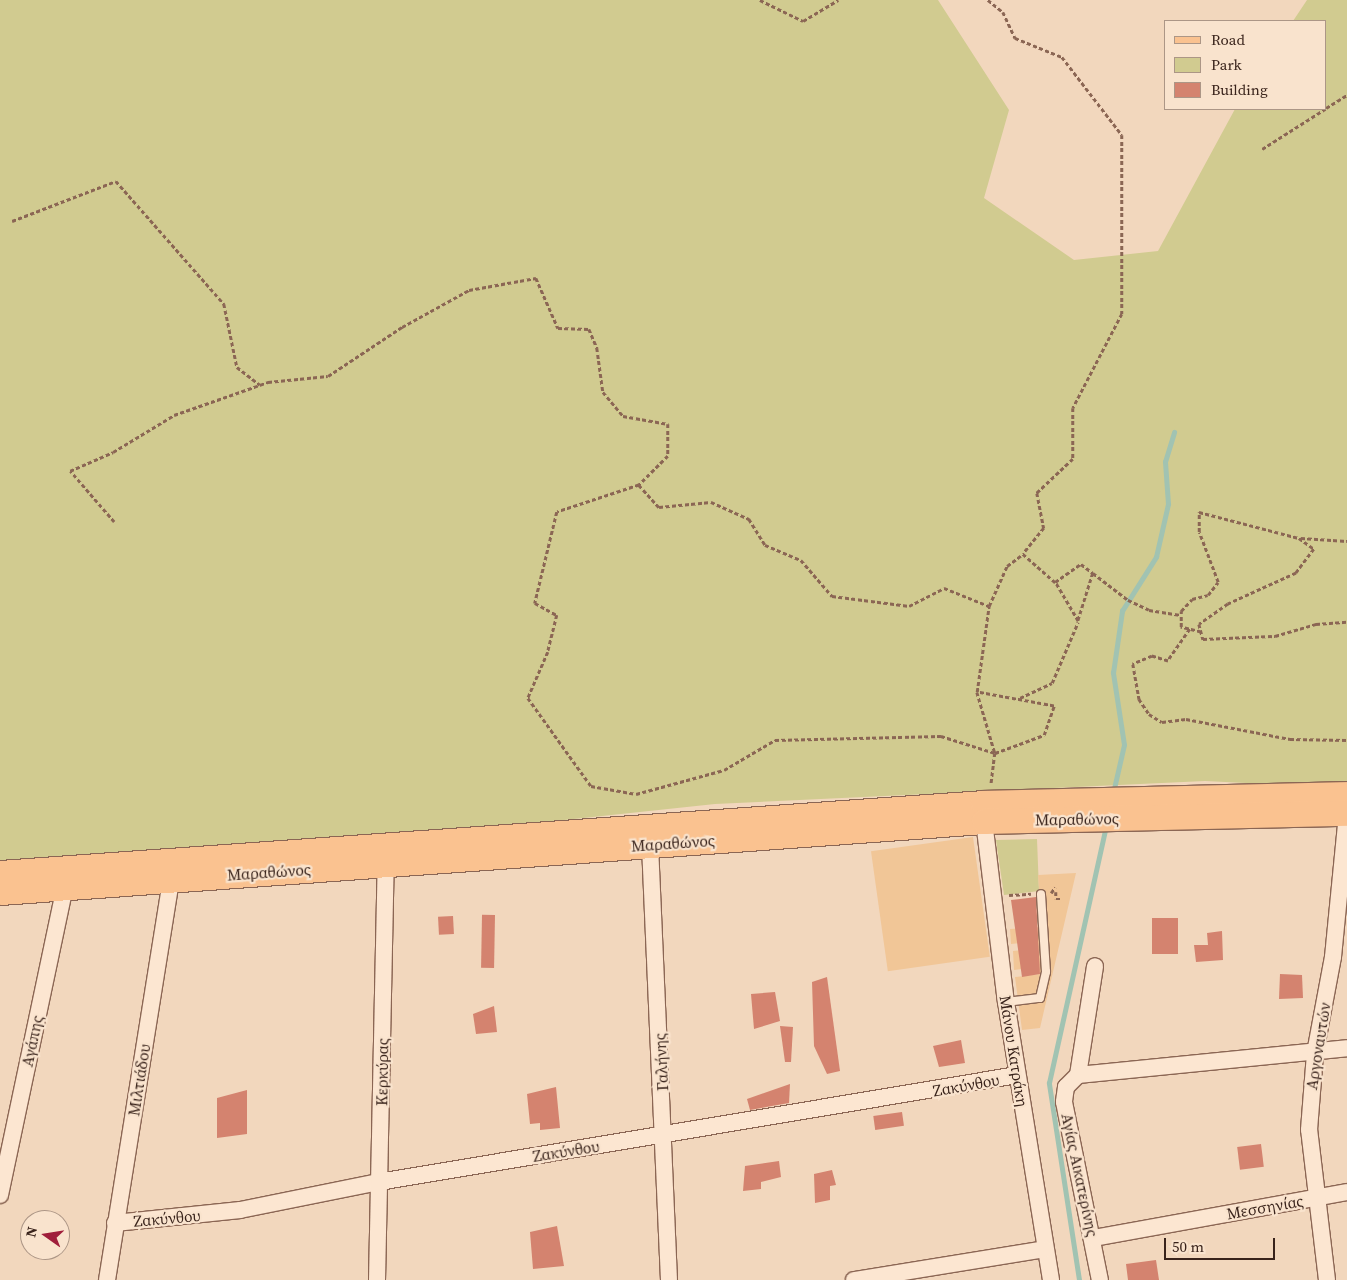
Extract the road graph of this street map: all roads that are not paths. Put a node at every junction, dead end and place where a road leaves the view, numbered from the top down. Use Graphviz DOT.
graph roads {
  1 [pos="1347,794"];
  2 [pos="1110,809"];
  3 [pos="984,812"];
  4 [pos="1347,813"];
  5 [pos="650,845"];
  6 [pos="386,864"];
  7 [pos="0,873"];
  8 [pos="171,879"];
  9 [pos="65,887"];
  10 [pos="0,892"];
  11 [pos="1040,894"];
  12 [pos="1095,966"];
  13 [pos="1006,1002"];
  14 [pos="1347,1048"];
  15 [pos="1315,1053"];
  16 [pos="1078,1075"];
  17 [pos="1016,1076"];
  18 [pos="664,1135"];
  19 [pos="379,1182"];
  20 [pos="1347,1192"];
  21 [pos="0,1195"];
  22 [pos="1314,1198"];
  23 [pos="115,1223"];
  24 [pos="1094,1238"];
  25 [pos="1046,1249"];
  26 [pos="107,1280"];
  27 [pos="377,1280"];
  28 [pos="669,1280"];
  29 [pos="854,1280"];
  30 [pos="1050,1280"];
  31 [pos="1100,1280"];
  32 [pos="1327,1280"];
  1 -- 2 [label="main road, Μαραθώνος"];
  2 -- 3 [label="main road, Μαραθώνος"];
  2 -- 4 [label="main road, Μαραθώνος"];
  3 -- 5 [label="main road, Μαραθώνος"];
  3 -- 7 [label="main road, Μαραθώνος"];
  3 -- 13 [label="street, Μάνου Κατράκη"];
  4 -- 15 [label="street, Αργοναυτών"];
  5 -- 6 [label="main road, Μαραθώνος"];
  5 -- 18 [label="street, Γαλήνης"];
  6 -- 8 [label="main road, Μαραθώνος"];
  6 -- 19 [label="street, Κερκύρας"];
  8 -- 9 [label="main road, Μαραθώνος"];
  8 -- 23 [label="street, Μιλτιάδου"];
  9 -- 10 [label="main road, Μαραθώνος"];
  9 -- 21 [label="street, Αγάπης"];
  11 -- 13 [label="lane"];
  12 -- 16 [label="street"];
  13 -- 17 [label="street, Μάνου Κατράκη"];
  14 -- 15 [label="street"];
  15 -- 16 [label="street"];
  15 -- 22 [label="street, Αργοναυτών"];
  16 -- 24 [label="street, Αγίας Αικατερίνης"];
  17 -- 18 [label="street, Ζακύνθου"];
  17 -- 25 [label="street, Μάνου Κατράκη"];
  18 -- 19 [label="street, Ζακύνθου"];
  18 -- 28 [label="street, Γαλήνης"];
  19 -- 23 [label="street, Ζακύνθου"];
  19 -- 27 [label="street, Κερκύρας"];
  20 -- 22 [label="street, Μεσσηνίας"];
  22 -- 24 [label="street, Μεσσηνίας"];
  22 -- 32 [label="street, Αργοναυτών"];
  23 -- 26 [label="street, Μιλτιάδου"];
  24 -- 31 [label="street, Αγίας Αικατερίνης"];
  25 -- 29 [label="street"];
  25 -- 30 [label="street, Μάνου Κατράκη"];
}
